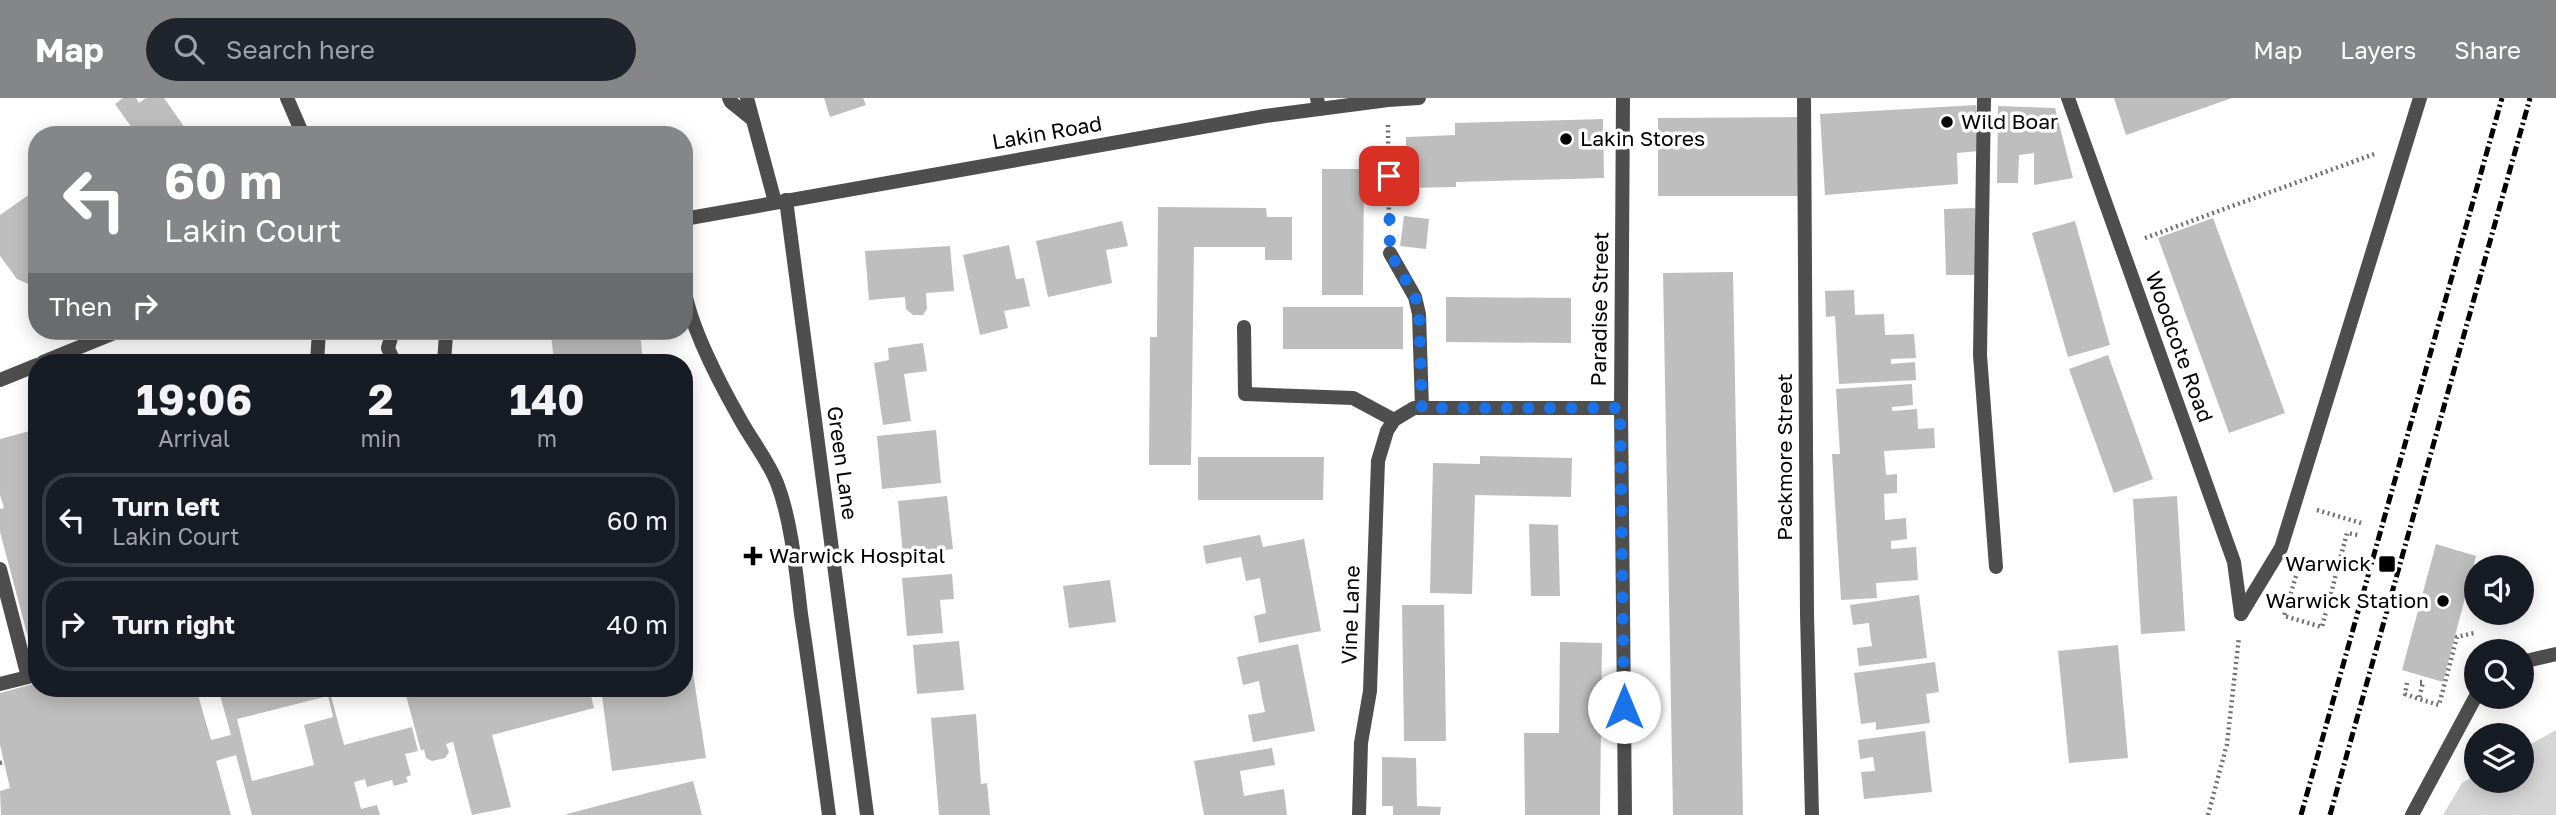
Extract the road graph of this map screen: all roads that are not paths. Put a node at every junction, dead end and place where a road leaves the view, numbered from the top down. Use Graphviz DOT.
graph roads {
  1 [pos="287,98"];
  2 [pos="729,98"];
  3 [pos="747,98"];
  4 [pos="1419,98"];
  5 [pos="1623,98"];
  6 [pos="1804,98"];
  7 [pos="1984,98"];
  8 [pos="2068,98"];
  9 [pos="2420,98"];
  10 [pos="1318,103"];
  11 [pos="752,119"];
  12 [pos="299,126"];
  13 [pos="780,201"];
  14 [pos="693,217"];
  15 [pos="1390,253"];
  16 [pos="693,319"];
  17 [pos="1244,327"];
  18 [pos="97,340"];
  19 [pos="63,354"];
  20 [pos="28,369"];
  21 [pos="0,380"];
  22 [pos="1422,408"];
  23 [pos="1620,408"];
  24 [pos="1394,420"];
  25 [pos="1996,567"];
  26 [pos="0,569"];
  27 [pos="2556,654"];
  28 [pos="2534,659"];
  29 [pos="28,663"];
  30 [pos="28,677"];
  31 [pos="0,684"];
  32 [pos="2469,709"];
  33 [pos="829,815"];
  34 [pos="867,815"];
  35 [pos="1359,815"];
  36 [pos="1625,815"];
  37 [pos="1812,815"];
  38 [pos="2412,815"];
  1 -- 12 [label="street"];
  2 -- 11 [label="street"];
  3 -- 11 [label="street, Green Lane"];
  4 -- 10 [label="street, Lakin Road"];
  5 -- 23 [label="street, Paradise Street"];
  6 -- 37 [label="street, Packmore Street"];
  7 -- 25 [label="street"];
  8 -- 9 [label="street, Woodcote Road"];
  10 -- 13 [label="street, Lakin Road"];
  11 -- 13 [label="street, Green Lane"];
  13 -- 14 [label="street, Lakin Road"];
  13 -- 34 [label="street, Green Lane"];
  15 -- 22 [label="street"];
  16 -- 33 [label="street"];
  17 -- 24 [label="street"];
  18 -- 19 [label="street"];
  20 -- 21 [label="street"];
  22 -- 23 [label="street"];
  22 -- 24 [label="street"];
  23 -- 36 [label="street, Paradise Street"];
  24 -- 35 [label="street, Vine Lane"];
  26 -- 29 [label="street"];
  27 -- 28 [label="street"];
  30 -- 31 [label="street"];
  32 -- 38 [label="street"];
}
